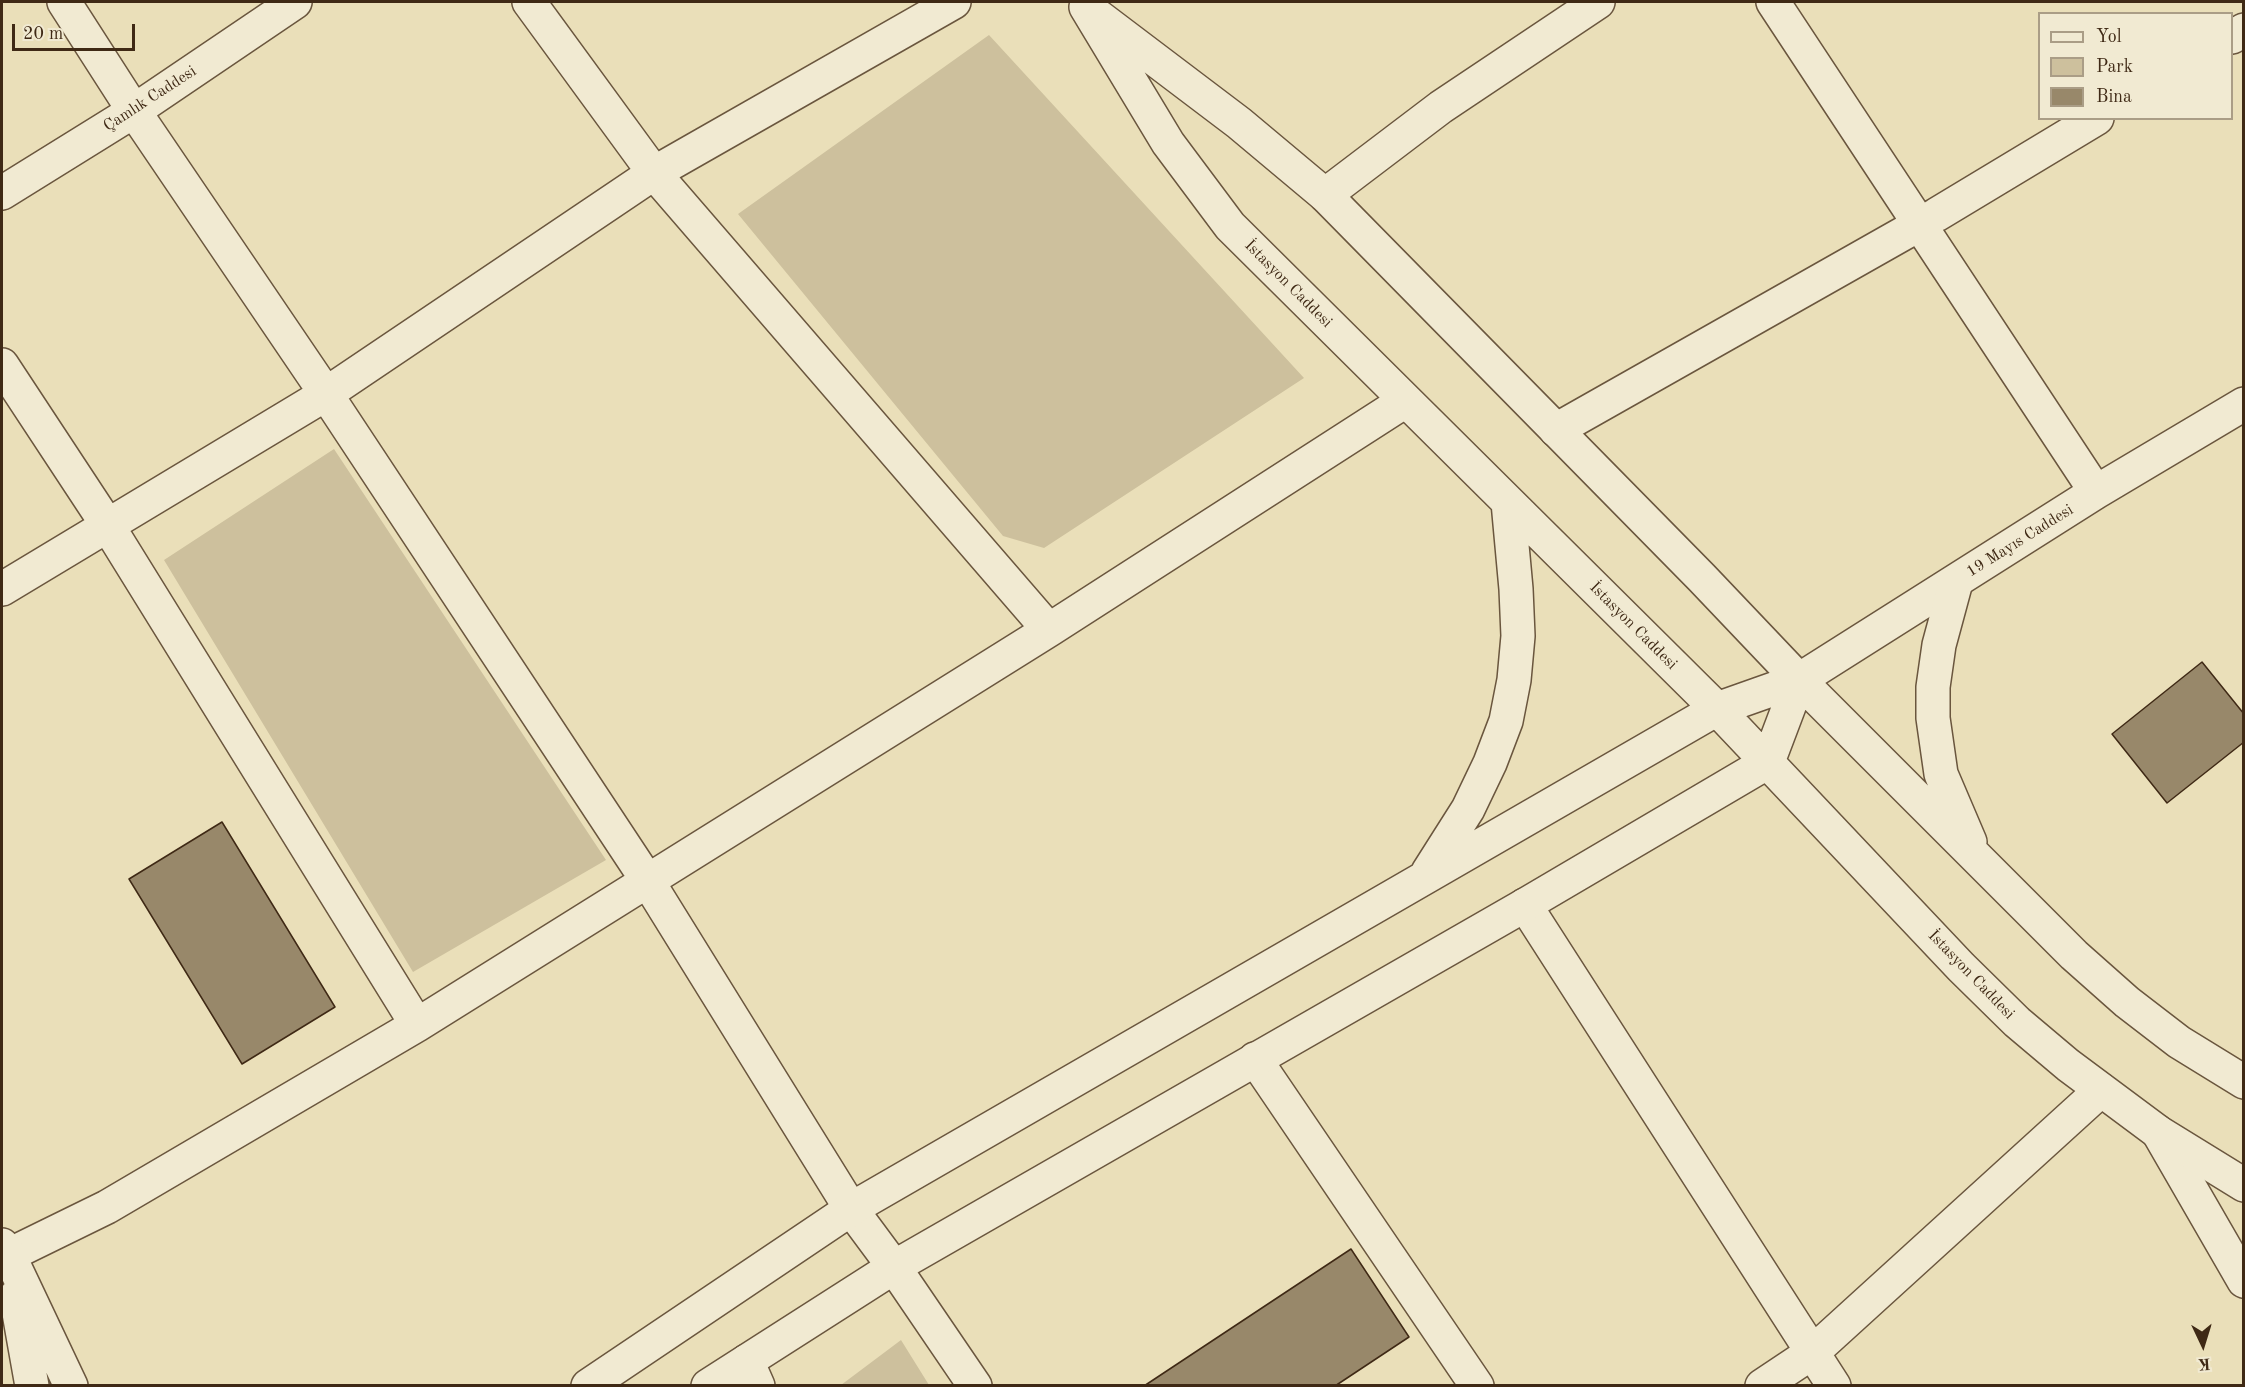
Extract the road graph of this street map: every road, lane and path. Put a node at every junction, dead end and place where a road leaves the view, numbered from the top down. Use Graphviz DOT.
graph roads {
  1 [pos="64,2"];
  2 [pos="295,2"];
  3 [pos="529,2"];
  4 [pos="954,2"];
  5 [pos="1598,2"];
  6 [pos="1773,2"];
  7 [pos="1083,4"];
  8 [pos="134,111"];
  9 [pos="2094,120"];
  10 [pos="654,173"];
  11 [pos="2,193"];
  12 [pos="1325,195"];
  13 [pos="1920,224"];
  14 [pos="2,365"];
  15 [pos="326,394"];
  16 [pos="1405,401"];
  17 [pos="2244,404"];
  18 [pos="1556,430"];
  19 [pos="2096,492"];
  20 [pos="1508,502"];
  21 [pos="108,526"];
  22 [pos="1956,582"];
  23 [pos="2,589"];
  24 [pos="1049,630"];
  25 [pos="1799,680"];
  26 [pos="1717,709"];
  27 [pos="1768,762"];
  28 [pos="1977,858"];
  29 [pos="1425,877"];
  30 [pos="647,880"];
  31 [pos="1525,905"];
  32 [pos="417,1025"];
  33 [pos="1255,1059"];
  34 [pos="2244,1082"];
  35 [pos="2101,1090"];
  36 [pos="2158,1132"];
  37 [pos="2244,1185"];
  38 [pos="851,1209"];
  39 [pos="5,1250"];
  40 [pos="894,1267"];
  41 [pos="2244,1281"];
  42 [pos="1813,1352"];
  43 [pos="753,1373"];
  44 [pos="32,1386"];
  45 [pos="71,1386"];
  46 [pos="588,1386"];
  47 [pos="708,1386"];
  48 [pos="975,1386"];
  49 [pos="1477,1386"];
  50 [pos="1762,1386"];
  51 [pos="1834,1386"];
  1 -- 8 [label="street"];
  2 -- 8 [label="street, Çamlık Caddesi"];
  3 -- 10 [label="street"];
  4 -- 10 [label="street"];
  5 -- 12 [label="street"];
  6 -- 13 [label="street"];
  7 -- 12 [label="street, İstasyon Caddesi"];
  7 -- 16 [label="street, İstasyon Caddesi"];
  8 -- 11 [label="street, Çamlık Caddesi"];
  8 -- 15 [label="street"];
  9 -- 13 [label="street"];
  10 -- 15 [label="street"];
  10 -- 24 [label="street"];
  12 -- 18 [label="street, İstasyon Caddesi"];
  13 -- 18 [label="street"];
  13 -- 19 [label="street"];
  14 -- 21 [label="street"];
  15 -- 21 [label="street"];
  15 -- 30 [label="street"];
  16 -- 20 [label="street, İstasyon Caddesi"];
  16 -- 24 [label="street"];
  17 -- 19 [label="street, 19 Mayıs Caddesi"];
  18 -- 25 [label="street, İstasyon Caddesi"];
  19 -- 22 [label="street, 19 Mayıs Caddesi"];
  20 -- 26 [label="street, İstasyon Caddesi"];
  20 -- 29 [label="street"];
  21 -- 23 [label="street"];
  21 -- 32 [label="street"];
  22 -- 25 [label="street, 19 Mayıs Caddesi"];
  22 -- 28 [label="street"];
  24 -- 30 [label="street"];
  25 -- 26 [label="street, 19 Mayıs Caddesi"];
  25 -- 27 [label="street"];
  25 -- 28 [label="street, İstasyon Caddesi"];
  26 -- 27 [label="street, İstasyon Caddesi"];
  26 -- 29 [label="street, 19 Mayıs Caddesi"];
  27 -- 31 [label="street"];
  27 -- 35 [label="street, İstasyon Caddesi"];
  28 -- 34 [label="street, İstasyon Caddesi"];
  29 -- 38 [label="street, 19 Mayıs Caddesi"];
  30 -- 32 [label="street"];
  30 -- 38 [label="street"];
  31 -- 33 [label="street"];
  31 -- 42 [label="street"];
  32 -- 39 [label="street"];
  33 -- 40 [label="street"];
  33 -- 49 [label="street"];
  35 -- 36 [label="street, İstasyon Caddesi"];
  35 -- 42 [label="street"];
  36 -- 37 [label="street, İstasyon Caddesi"];
  36 -- 41 [label="street"];
  38 -- 40 [label="street"];
  38 -- 46 [label="street, 19 Mayıs Caddesi"];
  39 -- 44 [label="street"];
  39 -- 45 [label="street"];
  40 -- 43 [label="street"];
  40 -- 48 [label="street"];
  42 -- 50 [label="street"];
  42 -- 51 [label="street"];
  43 -- 47 [label="street"];
}
